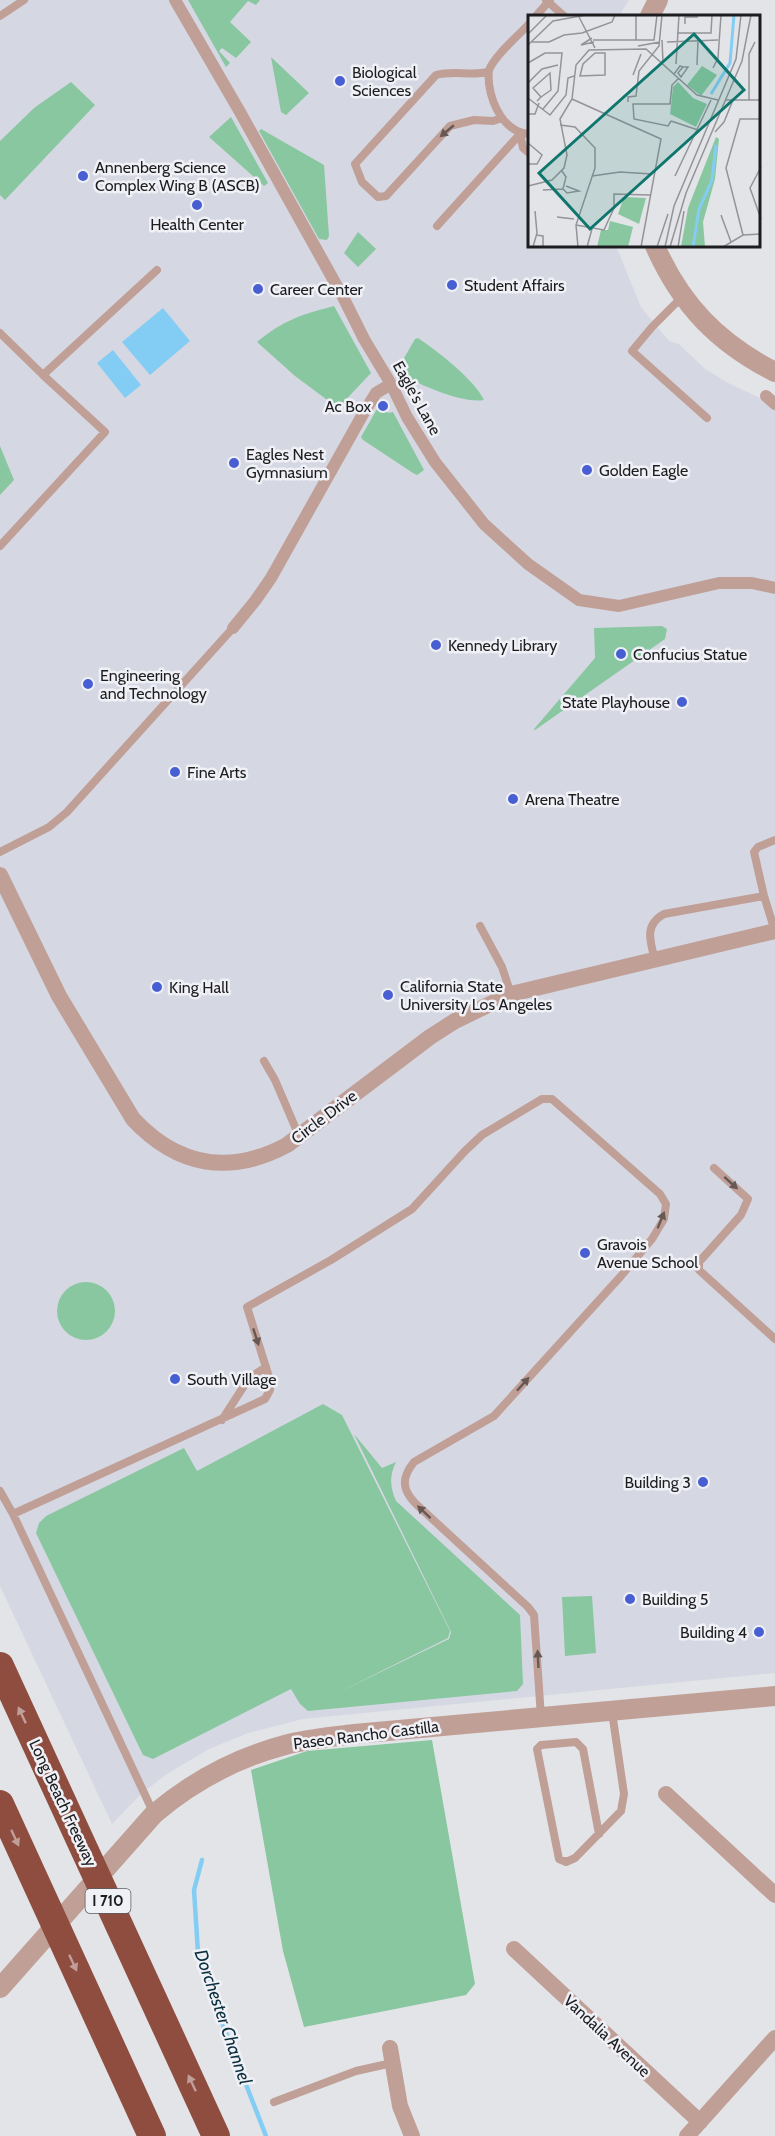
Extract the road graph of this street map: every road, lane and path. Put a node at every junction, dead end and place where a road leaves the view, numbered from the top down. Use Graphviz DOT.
graph roads {
  1 [pos="24,0"];
  2 [pos="175,0"];
  3 [pos="658,0"];
  4 [pos="549,1"];
  5 [pos="537,15"];
  6 [pos="563,15"];
  7 [pos="650,15"];
  8 [pos="0,16"];
  9 [pos="528,25"];
  10 [pos="488,72"];
  11 [pos="502,118"];
  12 [pos="525,134"];
  13 [pos="528,152"];
  14 [pos="437,226"];
  15 [pos="656,248"];
  16 [pos="157,270"];
  17 [pos="682,297"];
  18 [pos="0,333"];
  19 [pos="775,372"];
  20 [pos="43,375"];
  21 [pos="391,384"];
  22 [pos="706,418"];
  23 [pos="0,546"];
  24 [pos="775,588"];
  25 [pos="233,628"];
  26 [pos="775,840"];
  27 [pos="0,852"];
  28 [pos="0,875"];
  29 [pos="764,896"];
  30 [pos="480,926"];
  31 [pos="775,931"];
  32 [pos="655,960"];
  33 [pos="511,994"];
  34 [pos="264,1061"];
  35 [pos="299,1136"];
  36 [pos="714,1168"];
  37 [pos="775,1339"];
  38 [pos="266,1367"];
  39 [pos="222,1420"];
  40 [pos="0,1491"];
  41 [pos="13,1514"];
  42 [pos="0,1666"];
  43 [pos="773,1699"];
  44 [pos="612,1712"];
  45 [pos="541,1717"];
  46 [pos="666,1794"];
  47 [pos="0,1804"];
  48 [pos="154,1814"];
  49 [pos="599,1834"];
  50 [pos="775,1894"];
  51 [pos="514,1949"];
  52 [pos="5,1979"];
  53 [pos="775,2038"];
  54 [pos="391,2056"];
  55 [pos="274,2102"];
  56 [pos="700,2122"];
  57 [pos="152,2136"];
  58 [pos="216,2136"];
  59 [pos="412,2136"];
  60 [pos="687,2136"];
  1 -- 8 [label="lane"];
  2 -- 21 [label="street, Eagle's Lane"];
  3 -- 7 [label="street"];
  4 -- 5 [label="lane"];
  4 -- 6 [label="lane"];
  9 -- 10 [label="lane"];
  10 -- 11 [label="lane"];
  11 -- 10 [label="lane, one-way"];
  11 -- 12 [label="lane"];
  12 -- 13 [label="lane"];
  12 -- 14 [label="lane"];
  15 -- 17 [label="street"];
  16 -- 20 [label="lane"];
  17 -- 19 [label="street"];
  17 -- 22 [label="lane"];
  18 -- 20 [label="lane"];
  20 -- 23 [label="lane"];
  21 -- 24 [label="street, Eagle's Lane"];
  21 -- 25 [label="street"];
  25 -- 27 [label="lane"];
  26 -- 29 [label="lane"];
  28 -- 35 [label="street, Circle Drive"];
  29 -- 31 [label="lane"];
  29 -- 32 [label="lane"];
  30 -- 33 [label="lane"];
  31 -- 32 [label="street, Circle Drive"];
  32 -- 33 [label="street, Circle Drive"];
  33 -- 35 [label="street, Circle Drive"];
  34 -- 35 [label="lane"];
  36 -- 37 [label="lane, one-way"];
  38 -- 39 [label="lane"];
  38 -- 39 [label="lane"];
  45 -- 38 [label="lane, one-way"];
  39 -- 41 [label="lane"];
  40 -- 41 [label="lane"];
  41 -- 48 [label="lane"];
  58 -- 42 [label="highway, Long Beach Freeway / I 710, one-way"];
  43 -- 44 [label="street, Paseo Rancho Castilla"];
  44 -- 45 [label="street, Paseo Rancho Castilla"];
  44 -- 49 [label="lane"];
  45 -- 48 [label="street, Paseo Rancho Castilla"];
  46 -- 50 [label="street"];
  47 -- 57 [label="highway, one-way"];
  48 -- 52 [label="street, Paseo Rancho Castilla"];
  49 -- 49 [label="lane"];
  51 -- 56 [label="street, Vandalia Avenue"];
  53 -- 56 [label="street"];
  54 -- 55 [label="lane"];
  54 -- 59 [label="street"];
  56 -- 60 [label="street"];
}
